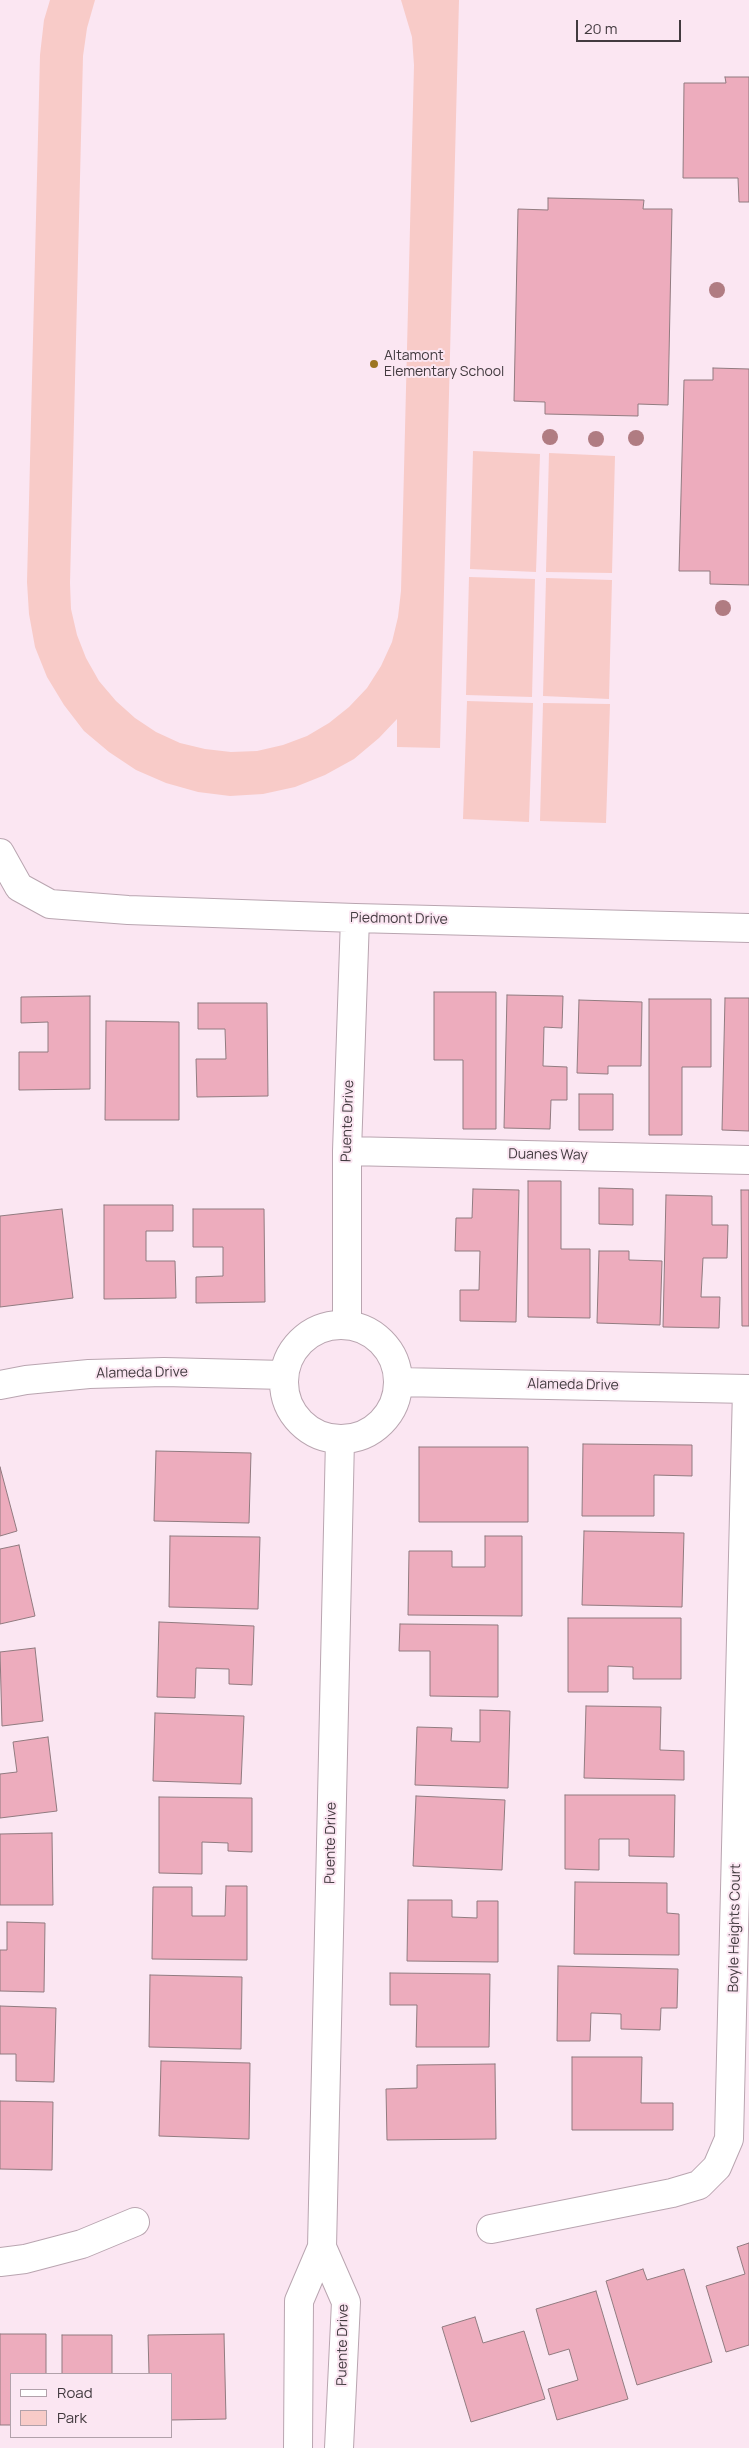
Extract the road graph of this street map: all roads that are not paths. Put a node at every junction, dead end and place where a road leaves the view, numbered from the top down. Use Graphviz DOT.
graph roads {
  1 [pos="0,853"];
  2 [pos="355,918"];
  3 [pos="749,928"];
  4 [pos="347,1151"];
  5 [pos="749,1160"];
  6 [pos="347,1325"];
  7 [pos="284,1375"];
  8 [pos="398,1382"];
  9 [pos="0,1385"];
  10 [pos="748,1389"];
  11 [pos="340,1439"];
  12 [pos="135,2222"];
  13 [pos="491,2228"];
  14 [pos="322,2247"];
  15 [pos="0,2262"];
  16 [pos="298,2448"];
  17 [pos="339,2448"];
  1 -- 2 [label="street, Piedmont Drive"];
  2 -- 3 [label="street, Piedmont Drive"];
  2 -- 4 [label="street, Puente Drive"];
  4 -- 5 [label="street, Duanes Way"];
  4 -- 6 [label="street, Puente Drive"];
  6 -- 7 [label="street"];
  6 -- 8 [label="street"];
  7 -- 9 [label="street, Alameda Drive"];
  7 -- 11 [label="street"];
  8 -- 10 [label="street, Alameda Drive"];
  8 -- 11 [label="street"];
  10 -- 13 [label="street, Boyle Heights Court"];
  11 -- 14 [label="street, Puente Drive"];
  12 -- 15 [label="street"];
  14 -- 16 [label="street, Puente Drive"];
  14 -- 17 [label="street, Puente Drive"];
}
